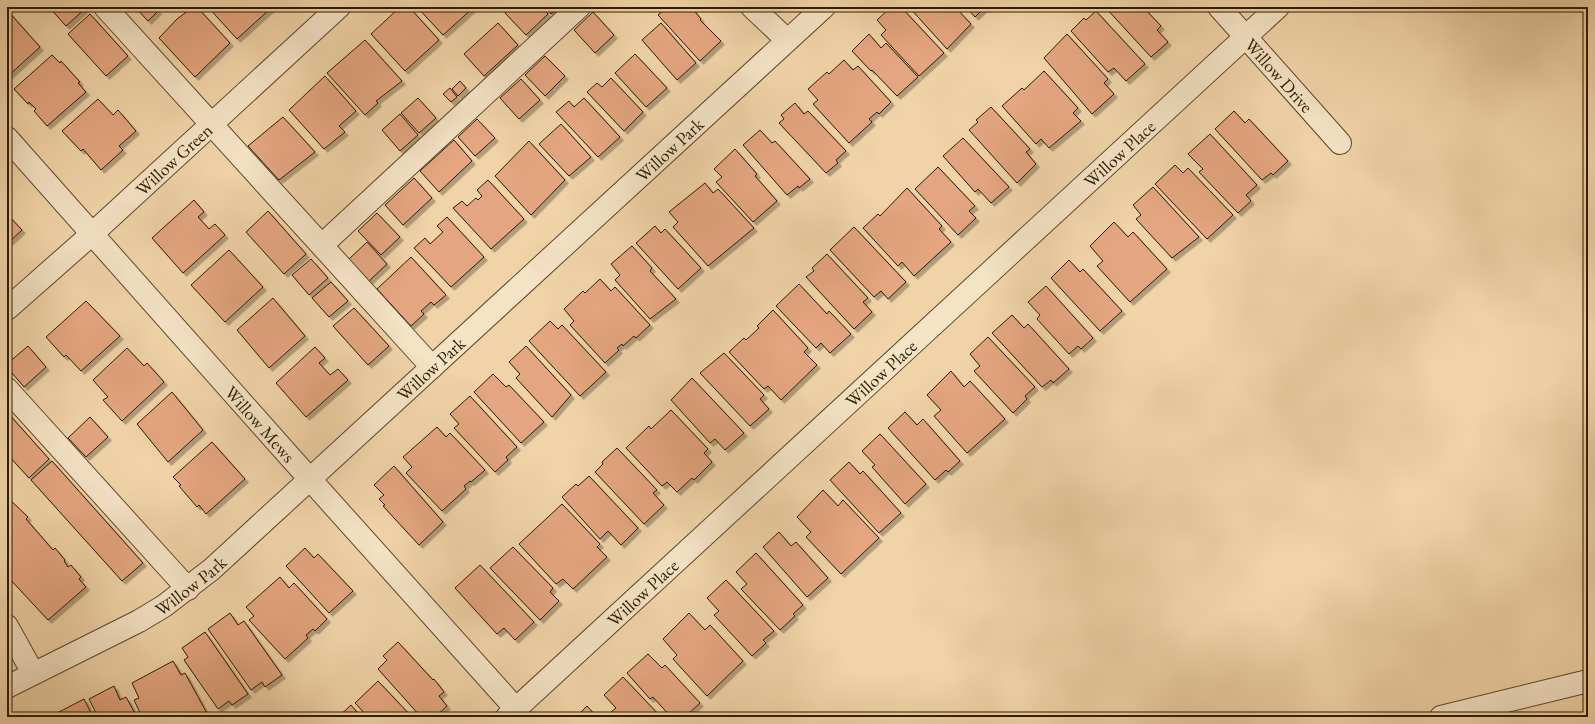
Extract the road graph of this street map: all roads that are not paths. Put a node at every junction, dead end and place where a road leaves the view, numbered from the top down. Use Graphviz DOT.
graph roads {
  1 [pos="104,7"];
  2 [pos="339,7"];
  3 [pos="579,7"];
  4 [pos="752,7"];
  5 [pos="824,7"];
  6 [pos="1219,7"];
  7 [pos="1278,7"];
  8 [pos="1246,36"];
  9 [pos="787,40"];
  10 [pos="212,124"];
  11 [pos="7,138"];
  12 [pos="1340,143"];
  13 [pos="92,234"];
  14 [pos="322,245"];
  15 [pos="7,310"];
  16 [pos="432,367"];
  17 [pos="7,389"];
  18 [pos="310,479"];
  19 [pos="188,589"];
  20 [pos="7,626"];
  21 [pos="33,673"];
  22 [pos="1588,681"];
  23 [pos="7,687"];
  24 [pos="511,713"];
  25 [pos="1441,717"];
  1 -- 10 [label="street"];
  2 -- 10 [label="street, Willow Green"];
  3 -- 14 [label="street"];
  4 -- 9 [label="street"];
  5 -- 9 [label="street, Willow Park"];
  6 -- 8 [label="street, Willow Drive"];
  7 -- 8 [label="street, Willow Place"];
  8 -- 12 [label="street, Willow Drive"];
  8 -- 24 [label="street, Willow Place"];
  9 -- 16 [label="street, Willow Park"];
  10 -- 13 [label="street, Willow Green"];
  10 -- 14 [label="street"];
  11 -- 13 [label="street, Willow Mews"];
  13 -- 15 [label="street, Willow Green"];
  13 -- 18 [label="street, Willow Mews"];
  14 -- 16 [label="street"];
  16 -- 18 [label="street, Willow Park"];
  17 -- 19 [label="street"];
  18 -- 19 [label="street, Willow Park"];
  18 -- 24 [label="street, Willow Mews"];
  19 -- 21 [label="street, Willow Park"];
  20 -- 21 [label="street"];
  21 -- 23 [label="street, Willow Park"];
  22 -- 25 [label="street"];
}
